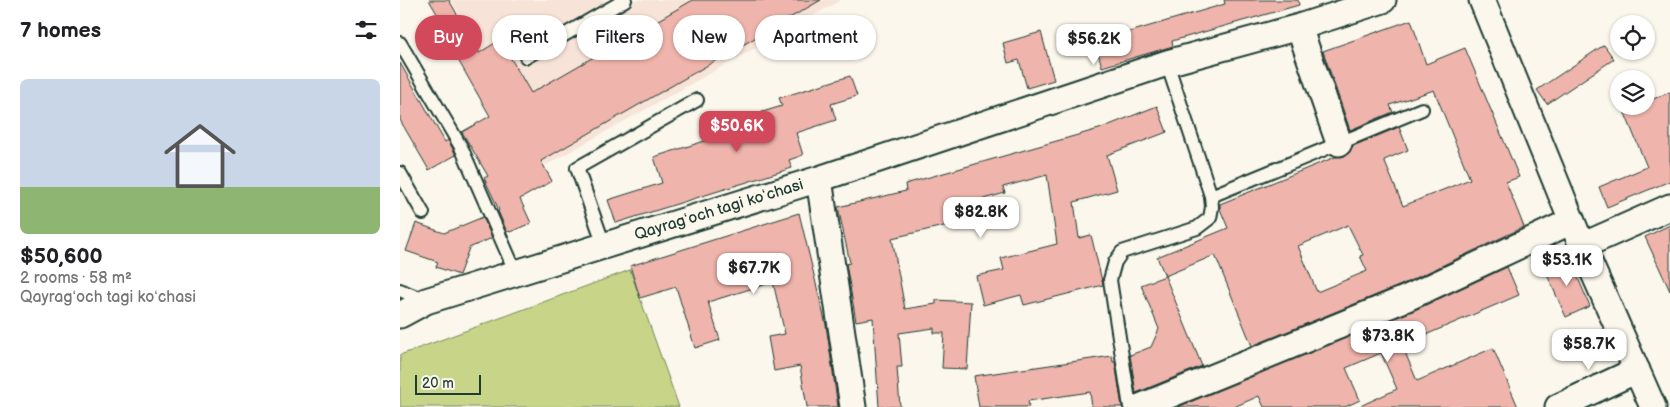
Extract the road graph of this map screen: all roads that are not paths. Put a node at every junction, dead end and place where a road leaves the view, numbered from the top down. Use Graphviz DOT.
graph roads {
  1 [pos="625,0"];
  2 [pos="1383,0"];
  3 [pos="1482,0"];
  4 [pos="1300,27"];
  5 [pos="567,34"];
  6 [pos="400,43"];
  7 [pos="1167,63"];
  8 [pos="697,100"];
  9 [pos="1422,109"];
  10 [pos="1339,143"];
  11 [pos="400,173"];
  12 [pos="819,179"];
  13 [pos="1211,196"];
  14 [pos="1670,207"];
  15 [pos="423,212"];
  16 [pos="1572,220"];
  17 [pos="604,245"];
  18 [pos="1582,246"];
  19 [pos="516,273"];
  20 [pos="400,290"];
  21 [pos="426,301"];
  22 [pos="400,314"];
  23 [pos="1637,370"];
  24 [pos="853,407"];
  25 [pos="1130,407"];
  26 [pos="1140,407"];
  27 [pos="1558,407"];
  28 [pos="1653,407"];
  1 -- 5 [label="lane"];
  2 -- 4 [label="street"];
  3 -- 16 [label="street"];
  4 -- 7 [label="street"];
  4 -- 10 [label="street"];
  6 -- 19 [label="lane"];
  7 -- 12 [label="street"];
  7 -- 13 [label="lane"];
  8 -- 17 [label="lane"];
  9 -- 10 [label="lane"];
  10 -- 13 [label="lane"];
  11 -- 15 [label="lane"];
  12 -- 17 [label="street, Qayragʻoch tagi koʻchasi"];
  12 -- 24 [label="street, Qayragʻoch tagi koʻchasi"];
  13 -- 25 [label="lane"];
  14 -- 18 [label="street"];
  16 -- 18 [label="street"];
  16 -- 26 [label="street"];
  17 -- 19 [label="street, Qayragʻoch tagi koʻchasi"];
  18 -- 23 [label="street"];
  19 -- 21 [label="street, Qayragʻoch tagi koʻchasi"];
  20 -- 21 [label="lane"];
  21 -- 22 [label="street, Qayragʻoch tagi koʻchasi"];
  23 -- 27 [label="street"];
  23 -- 28 [label="street"];
}
